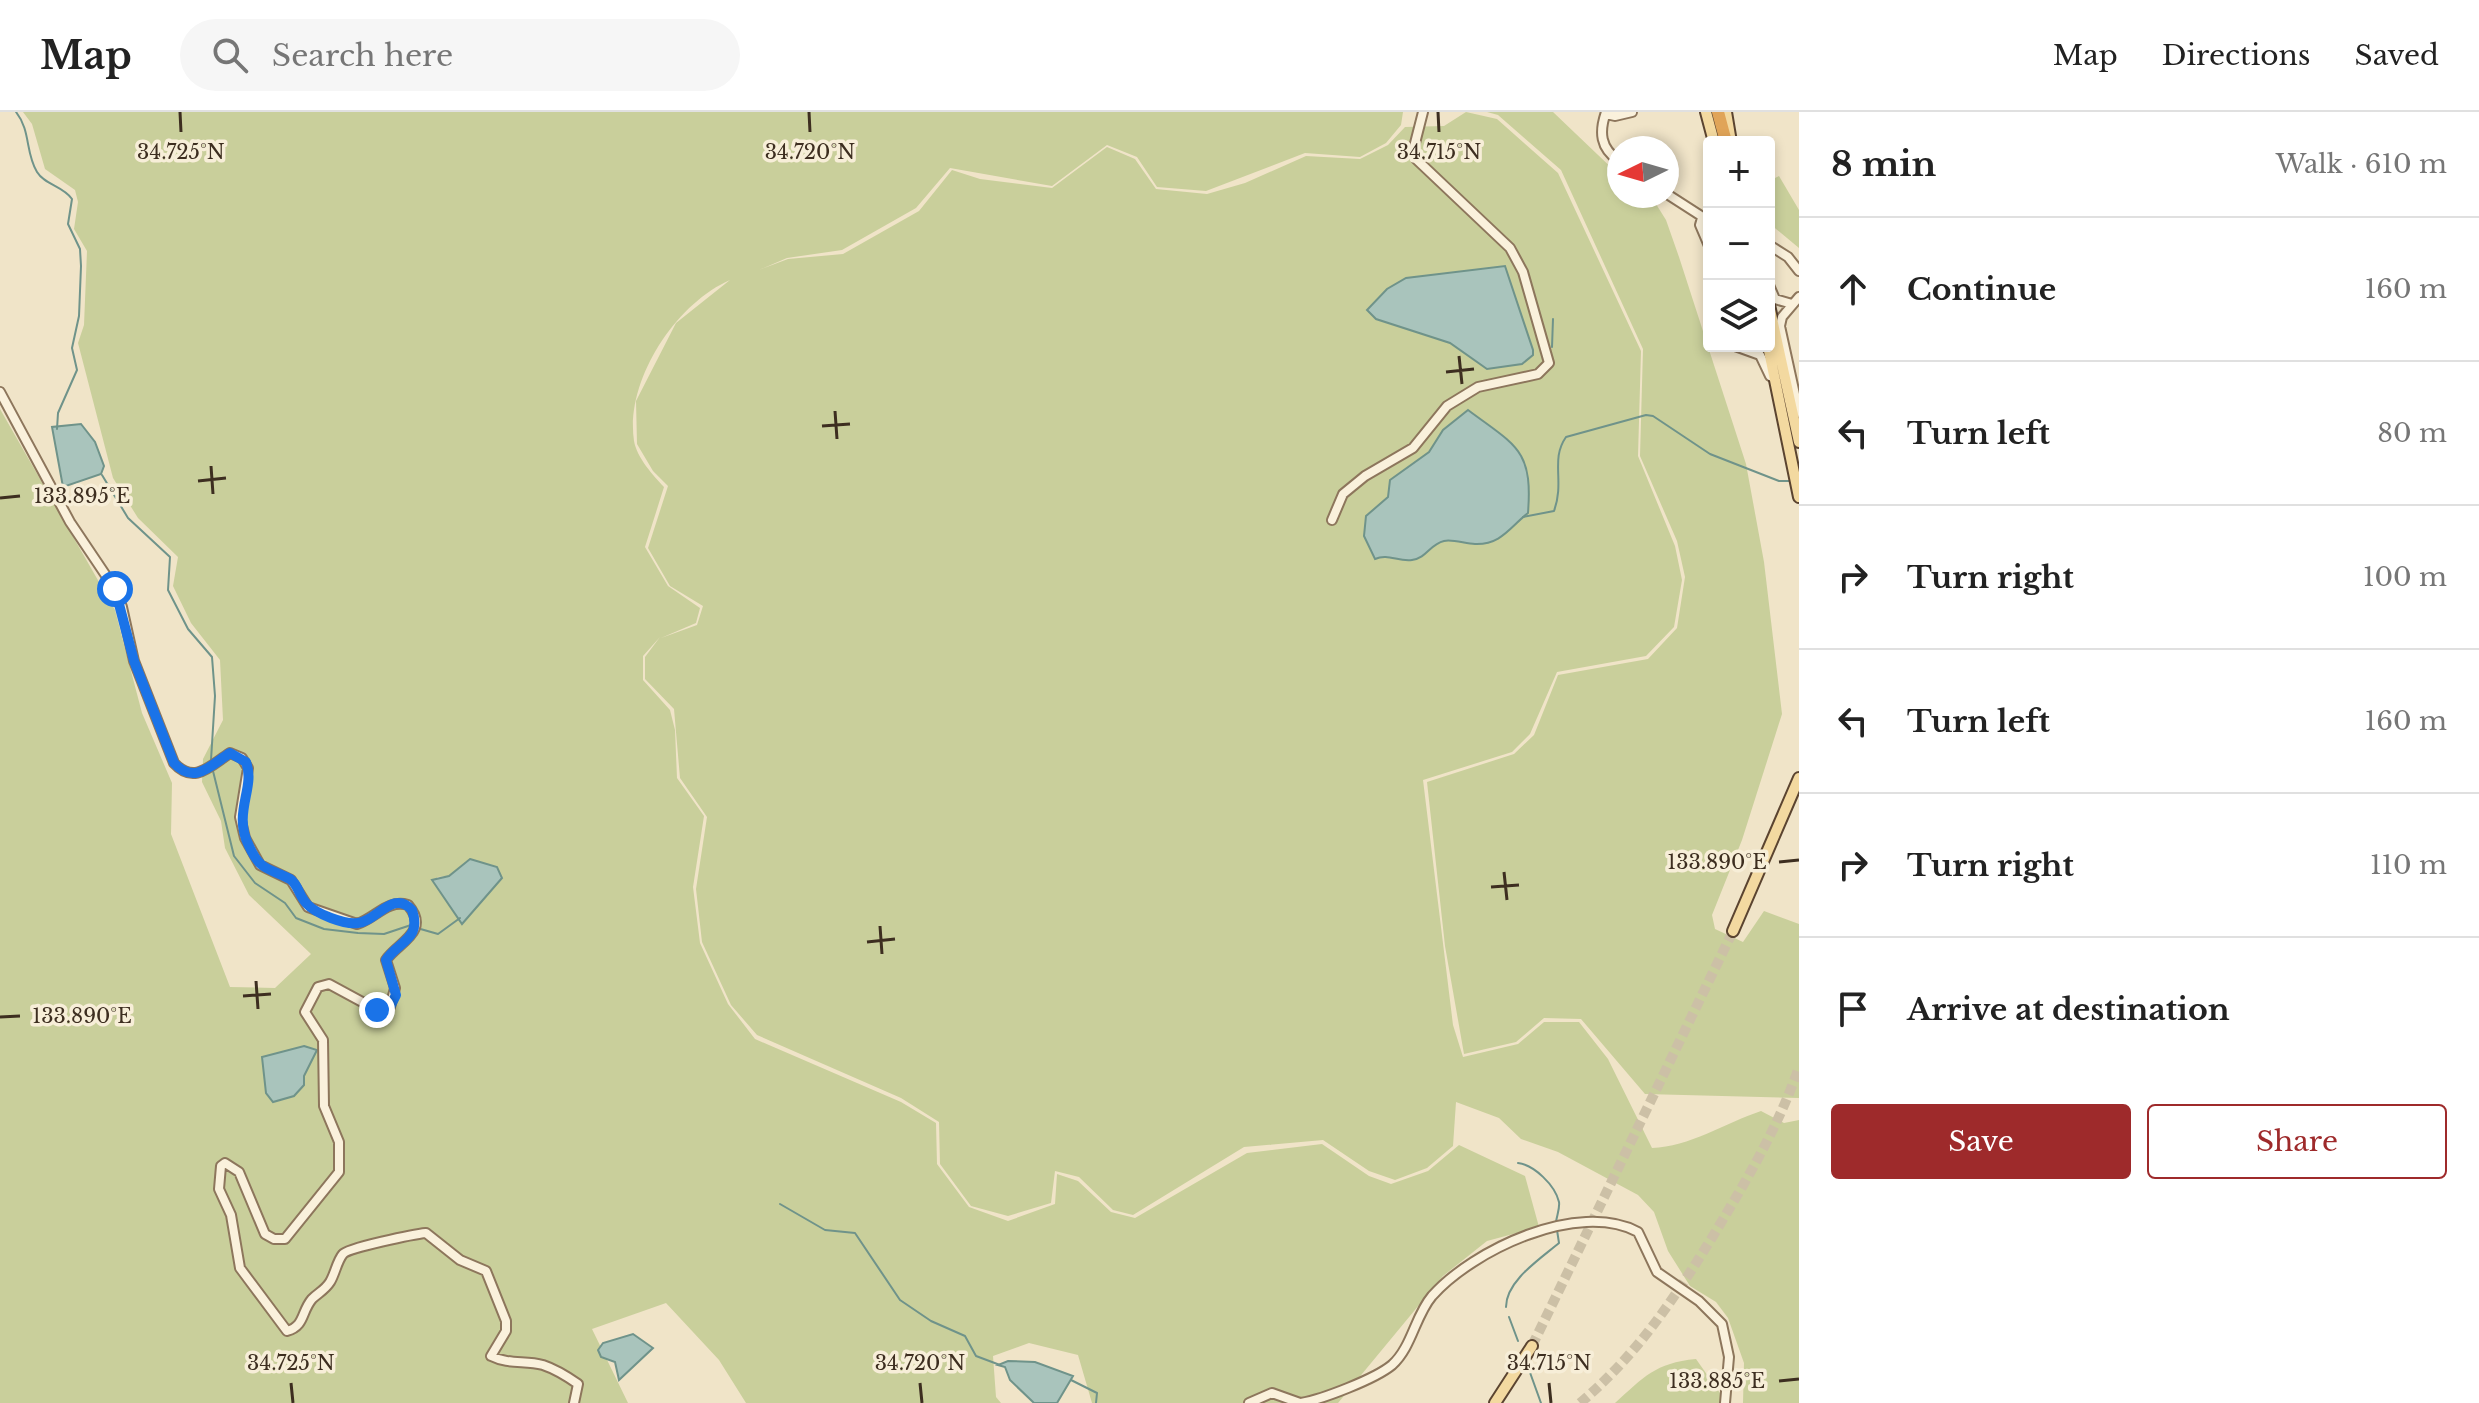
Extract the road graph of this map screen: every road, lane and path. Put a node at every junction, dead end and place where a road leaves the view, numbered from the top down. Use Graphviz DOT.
graph roads {
  1 [pos="1423,112"];
  2 [pos="1632,112"];
  3 [pos="1706,112"];
  4 [pos="1712,112"];
  5 [pos="1718,112"];
  6 [pos="1726,112"];
  7 [pos="1606,113"];
  8 [pos="1714,136"];
  9 [pos="1715,136"];
  10 [pos="1726,136"];
  11 [pos="1728,136"];
  12 [pos="1607,149"];
  13 [pos="1679,202"];
  14 [pos="1703,219"];
  15 [pos="1775,248"];
  16 [pos="1799,271"];
  17 [pos="1775,299"];
  18 [pos="1796,300"];
  19 [pos="1775,332"];
  20 [pos="1757,352"];
  21 [pos="1769,352"];
  22 [pos="0,392"];
  23 [pos="1783,415"];
  24 [pos="1795,421"];
  25 [pos="1799,442"];
  26 [pos="1799,497"];
  27 [pos="1332,520"];
  28 [pos="1799,778"];
  29 [pos="1733,931"];
  30 [pos="1532,1346"];
  31 [pos="574,1403"];
  32 [pos="1249,1403"];
  33 [pos="1301,1403"];
  34 [pos="1495,1403"];
  35 [pos="1725,1403"];
  1 -- 27 [label="street"];
  2 -- 7 [label="street"];
  3 -- 8 [label="main road"];
  4 -- 9 [label="highway"];
  5 -- 10 [label="highway"];
  6 -- 11 [label="main road"];
  7 -- 12 [label="street"];
  13 -- 14 [label="street"];
  15 -- 16 [label="street"];
  17 -- 18 [label="street"];
  18 -- 24 [label="street"];
  19 -- 24 [label="main road"];
  20 -- 23 [label="street"];
  21 -- 23 [label="main road"];
  22 -- 31 [label="street"];
  23 -- 26 [label="main road"];
  24 -- 25 [label="main road"];
  28 -- 29 [label="main road"];
  30 -- 34 [label="main road"];
  32 -- 33 [label="street"];
  33 -- 35 [label="street"];
}
